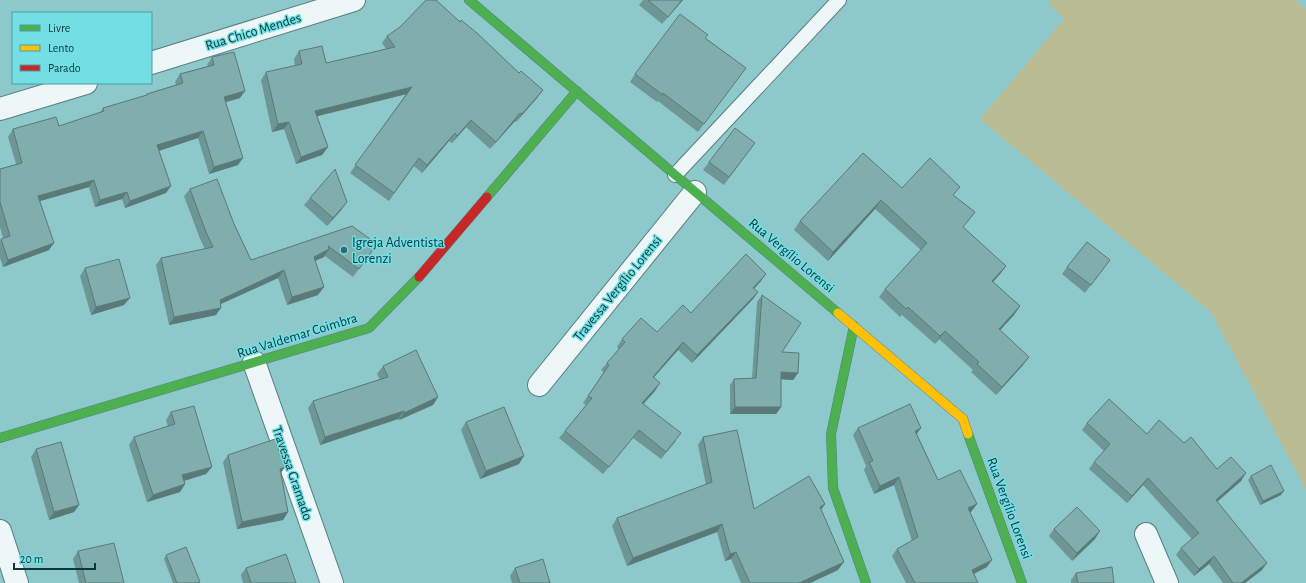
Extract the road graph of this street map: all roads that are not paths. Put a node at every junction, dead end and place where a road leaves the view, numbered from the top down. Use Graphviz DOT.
graph roads {
  1 [pos="354,0"];
  2 [pos="469,0"];
  3 [pos="839,0"];
  4 [pos="152,63"];
  5 [pos="83,84"];
  6 [pos="577,91"];
  7 [pos="0,110"];
  8 [pos="675,174"];
  9 [pos="695,192"];
  10 [pos="854,326"];
  11 [pos="254,362"];
  12 [pos="538,385"];
  13 [pos="0,438"];
  14 [pos="0,531"];
  15 [pos="1146,534"];
  16 [pos="17,583"];
  17 [pos="332,583"];
  18 [pos="866,583"];
  19 [pos="1022,583"];
  20 [pos="1167,583"];
  1 -- 4 [label="street, Rua Chico Mendes"];
  2 -- 6 [label="street, Rua Vergílio Lorensi"];
  3 -- 8 [label="lane"];
  5 -- 7 [label="street"];
  6 -- 8 [label="street, Rua Vergílio Lorensi"];
  6 -- 11 [label="street, Rua Valdemar Coimbra"];
  8 -- 9 [label="street, Rua Vergílio Lorensi"];
  9 -- 10 [label="street, Rua Vergílio Lorensi"];
  9 -- 12 [label="street, Travessa Vergílio Lorensi"];
  10 -- 18 [label="street"];
  10 -- 19 [label="street, Rua Vergílio Lorensi"];
  11 -- 13 [label="street, Rua Valdemar Coimbra"];
  11 -- 17 [label="street, Travessa Gramado"];
  14 -- 16 [label="street"];
  15 -- 20 [label="street"];
}
